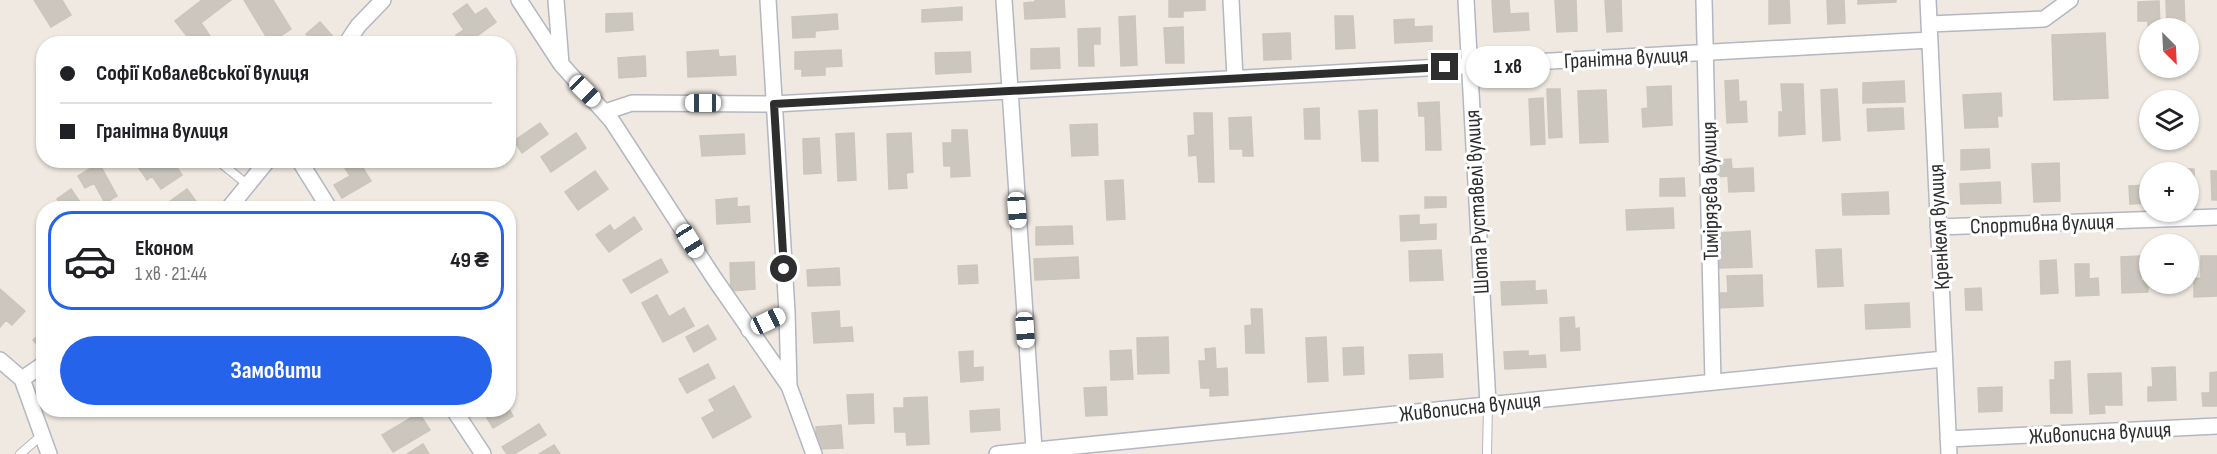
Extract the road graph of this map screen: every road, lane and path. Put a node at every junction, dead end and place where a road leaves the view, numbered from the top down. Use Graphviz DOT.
graph roads {
  1 [pos="383,0"];
  2 [pos="519,0"];
  3 [pos="556,0"];
  4 [pos="768,0"];
  5 [pos="1004,0"];
  6 [pos="1231,0"];
  7 [pos="1466,0"];
  8 [pos="1704,0"];
  9 [pos="1928,0"];
  10 [pos="2070,0"];
  11 [pos="1929,24"];
  12 [pos="351,36"];
  13 [pos="1930,40"];
  14 [pos="1706,52"];
  15 [pos="561,64"];
  16 [pos="1468,65"];
  17 [pos="1235,78"];
  18 [pos="1009,91"];
  19 [pos="774,104"];
  20 [pos="605,112"];
  21 [pos="227,168"];
  22 [pos="262,168"];
  23 [pos="304,168"];
  24 [pos="248,185"];
  25 [pos="235,201"];
  26 [pos="325,201"];
  27 [pos="2217,216"];
  28 [pos="1938,227"];
  29 [pos="787,312"];
  30 [pos="749,330"];
  31 [pos="1944,359"];
  32 [pos="0,360"];
  33 [pos="36,369"];
  34 [pos="22,379"];
  35 [pos="1713,382"];
  36 [pos="789,386"];
  37 [pos="1488,404"];
  38 [pos="459,417"];
  39 [pos="2217,426"];
  40 [pos="42,435"];
  41 [pos="1948,447"];
  42 [pos="1034,450"];
  43 [pos="20,454"];
  44 [pos="49,454"];
  45 [pos="483,454"];
  46 [pos="814,454"];
  47 [pos="997,454"];
  48 [pos="1487,454"];
  1 -- 12 [label="street"];
  2 -- 15 [label="street"];
  3 -- 15 [label="street"];
  4 -- 19 [label="street"];
  5 -- 18 [label="street"];
  6 -- 17 [label="street"];
  7 -- 16 [label="street, Шота Руставелі вулиця"];
  8 -- 14 [label="street, Тимірязєва вулиця"];
  9 -- 11 [label="street, Кренкеля вулиця"];
  10 -- 11 [label="street"];
  11 -- 13 [label="street, Кренкеля вулиця"];
  13 -- 14 [label="street, Гранітна вулиця"];
  13 -- 28 [label="street, Кренкеля вулиця"];
  14 -- 16 [label="street, Гранітна вулиця"];
  14 -- 35 [label="street, Тимірязєва вулиця"];
  15 -- 20 [label="street"];
  16 -- 17 [label="street, Гранітна вулиця"];
  16 -- 37 [label="street, Шота Руставелі вулиця"];
  17 -- 18 [label="street, Гранітна вулиця"];
  18 -- 19 [label="street, Гранітна вулиця"];
  18 -- 42 [label="street"];
  19 -- 20 [label="street, Гранітна вулиця"];
  19 -- 29 [label="street"];
  20 -- 30 [label="street"];
  21 -- 24 [label="lane"];
  22 -- 24 [label="street"];
  23 -- 26 [label="street"];
  24 -- 25 [label="street"];
  27 -- 28 [label="street, Спортивна вулиця"];
  28 -- 31 [label="street, Кренкеля вулиця"];
  29 -- 30 [label="street"];
  29 -- 36 [label="street"];
  30 -- 36 [label="street"];
  31 -- 35 [label="street, Живописна вулиця"];
  31 -- 41 [label="street, Кренкеля вулиця"];
  32 -- 34 [label="street"];
  33 -- 34 [label="street"];
  34 -- 40 [label="street"];
  35 -- 37 [label="street, Живописна вулиця"];
  36 -- 46 [label="street"];
  37 -- 42 [label="street, Живописна вулиця"];
  37 -- 48 [label="lane"];
  38 -- 45 [label="street"];
  39 -- 41 [label="street, Живописна вулиця"];
  40 -- 43 [label="lane"];
  40 -- 44 [label="street"];
  42 -- 47 [label="street, Живописна вулиця"];
}
